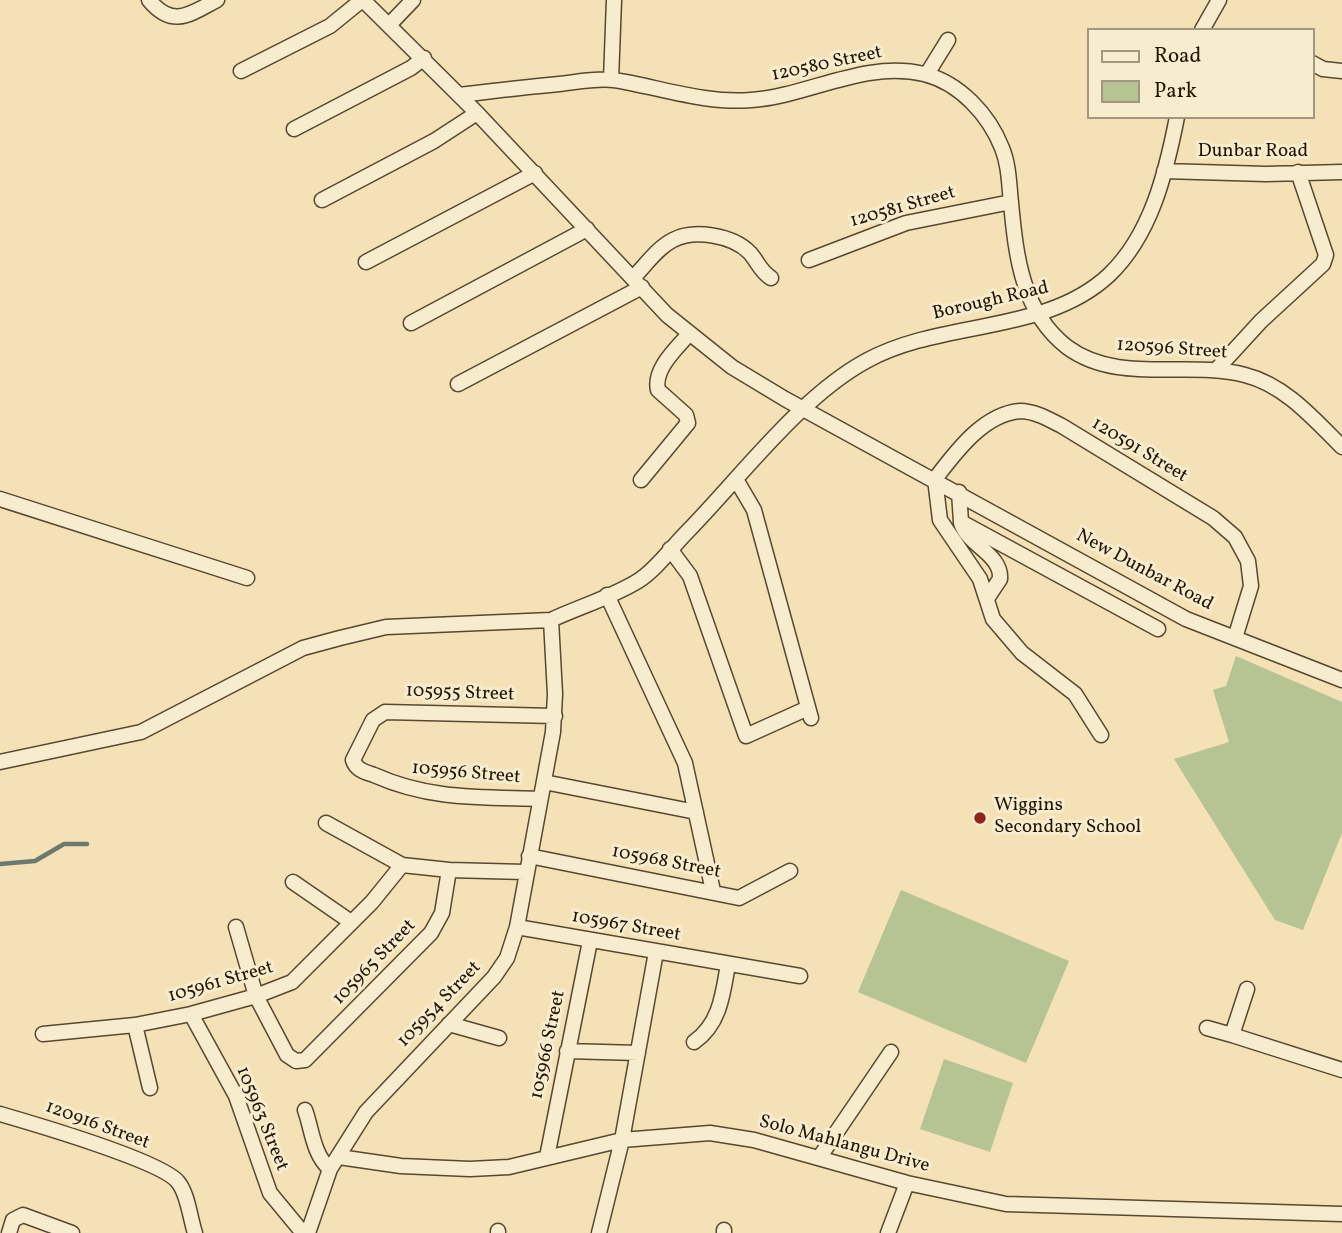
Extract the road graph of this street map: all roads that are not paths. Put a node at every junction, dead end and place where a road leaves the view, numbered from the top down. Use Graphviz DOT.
graph roads {
  1 [pos="149,0"];
  2 [pos="217,0"];
  3 [pos="363,0"];
  4 [pos="413,0"];
  5 [pos="614,0"];
  6 [pos="1220,0"];
  7 [pos="390,24"];
  8 [pos="1203,28"];
  9 [pos="948,40"];
  10 [pos="424,58"];
  11 [pos="1314,64"];
  12 [pos="241,71"];
  13 [pos="1342,71"];
  14 [pos="927,74"];
  15 [pos="611,80"];
  16 [pos="459,94"];
  17 [pos="477,113"];
  18 [pos="1177,119"];
  19 [pos="294,129"];
  20 [pos="1164,172"];
  21 [pos="1298,172"];
  22 [pos="1342,172"];
  23 [pos="535,173"];
  24 [pos="322,200"];
  25 [pos="1010,202"];
  26 [pos="587,229"];
  27 [pos="809,260"];
  28 [pos="366,262"];
  29 [pos="771,278"];
  30 [pos="638,283"];
  31 [pos="1034,314"];
  32 [pos="411,323"];
  33 [pos="690,334"];
  34 [pos="1217,369"];
  35 [pos="458,384"];
  36 [pos="803,409"];
  37 [pos="1342,447"];
  38 [pos="935,479"];
  39 [pos="640,481"];
  40 [pos="737,481"];
  41 [pos="959,492"];
  42 [pos="0,499"];
  43 [pos="961,522"];
  44 [pos="670,549"];
  45 [pos="247,578"];
  46 [pos="607,595"];
  47 [pos="988,597"];
  48 [pos="551,620"];
  49 [pos="1158,629"];
  50 [pos="1235,638"];
  51 [pos="1342,680"];
  52 [pos="555,716"];
  53 [pos="1101,735"];
  54 [pos="0,762"];
  55 [pos="354,763"];
  56 [pos="544,782"];
  57 [pos="540,799"];
  58 [pos="696,812"];
  59 [pos="326,823"];
  60 [pos="529,856"];
  61 [pos="402,865"];
  62 [pos="449,870"];
  63 [pos="790,870"];
  64 [pos="526,872"];
  65 [pos="293,882"];
  66 [pos="713,891"];
  67 [pos="351,922"];
  68 [pos="236,927"];
  69 [pos="517,927"];
  70 [pos="590,941"];
  71 [pos="656,952"];
  72 [pos="728,964"];
  73 [pos="800,976"];
  74 [pos="1247,989"];
  75 [pos="256,996"];
  76 [pos="191,1014"];
  77 [pos="449,1024"];
  78 [pos="135,1025"];
  79 [pos="1207,1028"];
  80 [pos="43,1034"];
  81 [pos="1232,1035"];
  82 [pos="499,1038"];
  83 [pos="694,1042"];
  84 [pos="567,1051"];
  85 [pos="891,1052"];
  86 [pos="638,1053"];
  87 [pos="1342,1070"];
  88 [pos="150,1087"];
  89 [pos="305,1110"];
  90 [pos="0,1114"];
  91 [pos="622,1140"];
  92 [pos="339,1157"];
  93 [pos="547,1157"];
  94 [pos="819,1158"];
  95 [pos="330,1169"];
  96 [pos="907,1183"];
  97 [pos="1342,1214"];
  98 [pos="9,1233"];
  99 [pos="72,1233"];
  100 [pos="195,1233"];
  101 [pos="305,1233"];
  102 [pos="599,1233"];
  103 [pos="888,1233"];
  1 -- 2 [label="street"];
  3 -- 7 [label="street, New Dunbar Road"];
  3 -- 12 [label="street"];
  4 -- 7 [label="street"];
  5 -- 15 [label="street"];
  6 -- 8 [label="street"];
  7 -- 10 [label="street, New Dunbar Road"];
  9 -- 14 [label="street"];
  10 -- 16 [label="street, New Dunbar Road"];
  10 -- 19 [label="street"];
  11 -- 13 [label="street"];
  14 -- 15 [label="street, 120580 Street"];
  14 -- 25 [label="street, 120580 Street"];
  15 -- 16 [label="street, 120580 Street"];
  16 -- 17 [label="street, New Dunbar Road"];
  17 -- 23 [label="street, New Dunbar Road"];
  17 -- 24 [label="street"];
  18 -- 20 [label="street, Borough Road"];
  20 -- 21 [label="street, Dunbar Road"];
  20 -- 31 [label="street, Borough Road"];
  21 -- 22 [label="street, Dunbar Road"];
  21 -- 34 [label="street"];
  23 -- 26 [label="street, New Dunbar Road"];
  23 -- 28 [label="street"];
  25 -- 27 [label="street, 120581 Street"];
  25 -- 31 [label="street, 120580 Street"];
  26 -- 30 [label="street, New Dunbar Road"];
  26 -- 32 [label="street"];
  29 -- 30 [label="street"];
  30 -- 33 [label="street, New Dunbar Road"];
  30 -- 35 [label="street"];
  31 -- 34 [label="street, 120596 Street"];
  31 -- 36 [label="street, Borough Road"];
  33 -- 36 [label="street, New Dunbar Road"];
  33 -- 39 [label="street"];
  34 -- 37 [label="street, 120596 Street"];
  36 -- 38 [label="street, New Dunbar Road"];
  36 -- 40 [label="street, Borough Road"];
  38 -- 41 [label="street, New Dunbar Road"];
  38 -- 47 [label="street"];
  38 -- 50 [label="street, 120591 Street"];
  40 -- 44 [label="street, Borough Road"];
  40 -- 44 [label="street"];
  41 -- 43 [label="street"];
  41 -- 50 [label="street, New Dunbar Road"];
  42 -- 45 [label="street"];
  43 -- 47 [label="street"];
  43 -- 49 [label="street"];
  44 -- 46 [label="street, Borough Road"];
  46 -- 48 [label="street, Borough Road"];
  46 -- 58 [label="street"];
  47 -- 53 [label="street"];
  48 -- 52 [label="street, 105954 Street"];
  48 -- 54 [label="street"];
  50 -- 51 [label="street, New Dunbar Road"];
  52 -- 55 [label="street, 105955 Street"];
  52 -- 56 [label="street, 105954 Street"];
  55 -- 57 [label="street, 105956 Street"];
  56 -- 57 [label="street, 105954 Street"];
  56 -- 58 [label="street"];
  57 -- 60 [label="street, 105954 Street"];
  58 -- 66 [label="street"];
  59 -- 61 [label="street"];
  60 -- 64 [label="street, 105954 Street"];
  60 -- 66 [label="street, 105968 Street"];
  61 -- 62 [label="street"];
  61 -- 67 [label="street, 105961 Street"];
  62 -- 64 [label="street"];
  62 -- 75 [label="street, 105965 Street"];
  63 -- 66 [label="street, 105968 Street"];
  64 -- 69 [label="street, 105954 Street"];
  65 -- 67 [label="street"];
  67 -- 75 [label="street, 105961 Street"];
  68 -- 75 [label="street"];
  69 -- 70 [label="street, 105967 Street"];
  69 -- 77 [label="street, 105954 Street"];
  70 -- 71 [label="street, 105967 Street"];
  70 -- 84 [label="street, 105966 Street"];
  71 -- 72 [label="street, 105967 Street"];
  71 -- 86 [label="street"];
  72 -- 73 [label="street, 105967 Street"];
  72 -- 83 [label="street"];
  74 -- 81 [label="street"];
  75 -- 76 [label="street, 105961 Street"];
  76 -- 78 [label="street, 105961 Street"];
  76 -- 101 [label="street, 105963 Street"];
  77 -- 82 [label="street"];
  77 -- 92 [label="street, 105954 Street"];
  78 -- 80 [label="street, 105961 Street"];
  78 -- 88 [label="street"];
  79 -- 81 [label="street"];
  81 -- 87 [label="street"];
  84 -- 86 [label="street"];
  84 -- 93 [label="street, 105966 Street"];
  85 -- 94 [label="street"];
  86 -- 91 [label="street"];
  89 -- 95 [label="street"];
  90 -- 100 [label="street, 120916 Street"];
  91 -- 93 [label="street, Solo Mahlangu Drive"];
  91 -- 94 [label="street, Solo Mahlangu Drive"];
  91 -- 102 [label="street"];
  92 -- 93 [label="street, Solo Mahlangu Drive"];
  92 -- 95 [label="street, 105954 Street"];
  94 -- 96 [label="street, Solo Mahlangu Drive"];
  95 -- 101 [label="street, 105954 Street"];
  96 -- 97 [label="street, Solo Mahlangu Drive"];
  96 -- 103 [label="street"];
  98 -- 99 [label="street"];
}
